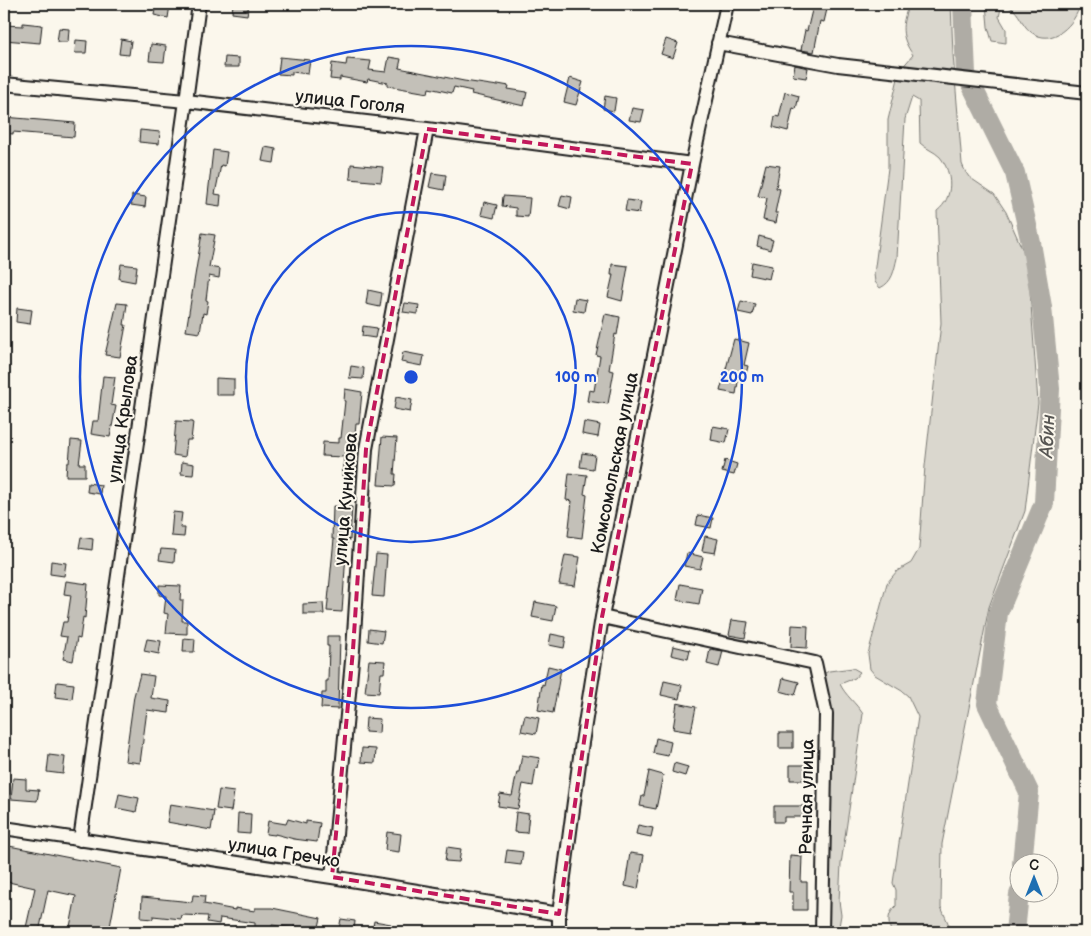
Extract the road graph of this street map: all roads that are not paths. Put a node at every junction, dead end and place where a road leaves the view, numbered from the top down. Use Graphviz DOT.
graph roads {
  1 [pos="199,4"];
  2 [pos="727,4"];
  3 [pos="718,43"];
  4 [pos="4,84"];
  5 [pos="1087,93"];
  6 [pos="186,101"];
  7 [pos="427,128"];
  8 [pos="692,164"];
  9 [pos="602,618"];
  10 [pos="4,828"];
  11 [pos="80,840"];
  12 [pos="332,877"];
  13 [pos="559,914"];
  14 [pos="559,932"];
  15 [pos="822,932"];
  1 -- 6 [label="street, улица Крылова"];
  2 -- 3 [label="street, Комсомольская улица"];
  3 -- 5 [label="street"];
  3 -- 8 [label="street, Комсомольская улица"];
  4 -- 6 [label="street, улица Гоголя"];
  6 -- 7 [label="street, улица Гоголя"];
  6 -- 11 [label="street, улица Крылова"];
  7 -- 8 [label="street, улица Гоголя"];
  7 -- 12 [label="street, улица Куникова"];
  8 -- 9 [label="street, Комсомольская улица"];
  9 -- 13 [label="street, Комсомольская улица"];
  9 -- 15 [label="street, Речная улица"];
  10 -- 11 [label="street, улица Гречко"];
  11 -- 12 [label="street, улица Гречко"];
  12 -- 13 [label="street, улица Гречко"];
  13 -- 14 [label="street, Комсомольская улица"];
}
